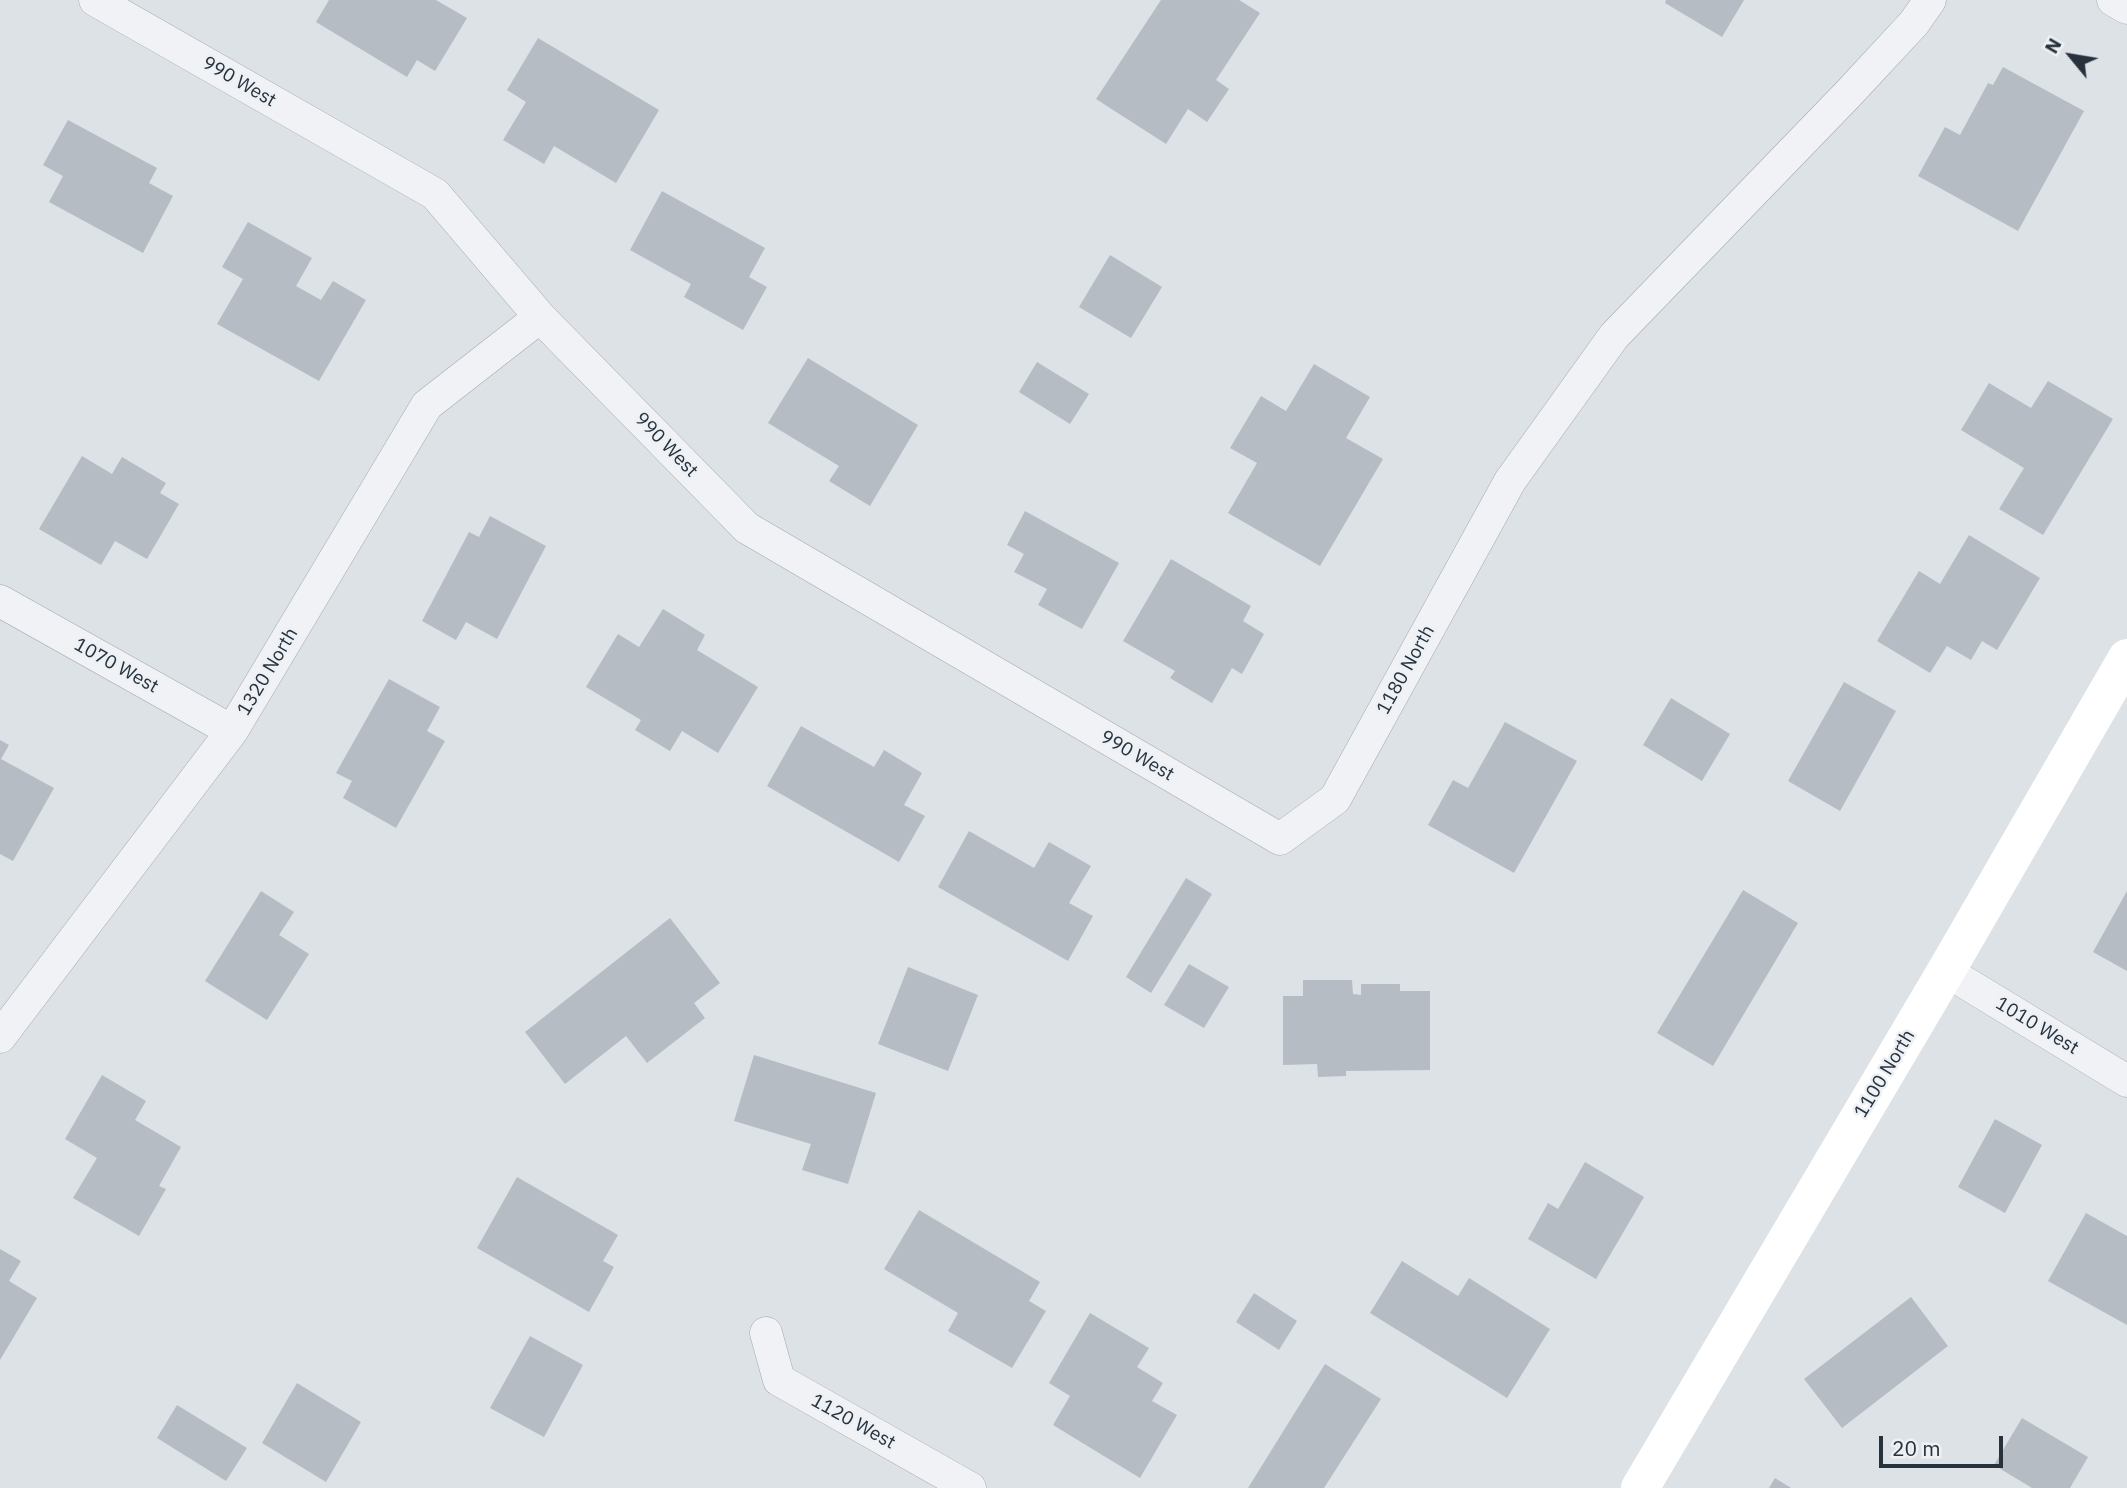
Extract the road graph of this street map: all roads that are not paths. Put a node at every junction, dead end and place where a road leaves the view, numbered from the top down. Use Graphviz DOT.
graph roads {
  1 [pos="95,0"];
  2 [pos="1930,0"];
  3 [pos="2113,0"];
  4 [pos="2127,8"];
  5 [pos="540,317"];
  6 [pos="0,601"];
  7 [pos="2127,657"];
  8 [pos="232,731"];
  9 [pos="1280,839"];
  10 [pos="1946,971"];
  11 [pos="0,1037"];
  12 [pos="2127,1081"];
  13 [pos="766,1333"];
  14 [pos="970,1488"];
  15 [pos="1640,1488"];
  1 -- 5 [label="street, 990 West"];
  2 -- 9 [label="street, 1180 North"];
  3 -- 4 [label="street"];
  5 -- 8 [label="street, 1320 North"];
  5 -- 9 [label="street, 990 West"];
  6 -- 8 [label="street, 1070 West"];
  7 -- 10 [label="main road, 1100 North"];
  8 -- 11 [label="street, 1320 North"];
  10 -- 12 [label="street, 1010 West"];
  10 -- 15 [label="main road, 1100 North"];
  13 -- 14 [label="street, 1120 West"];
}
